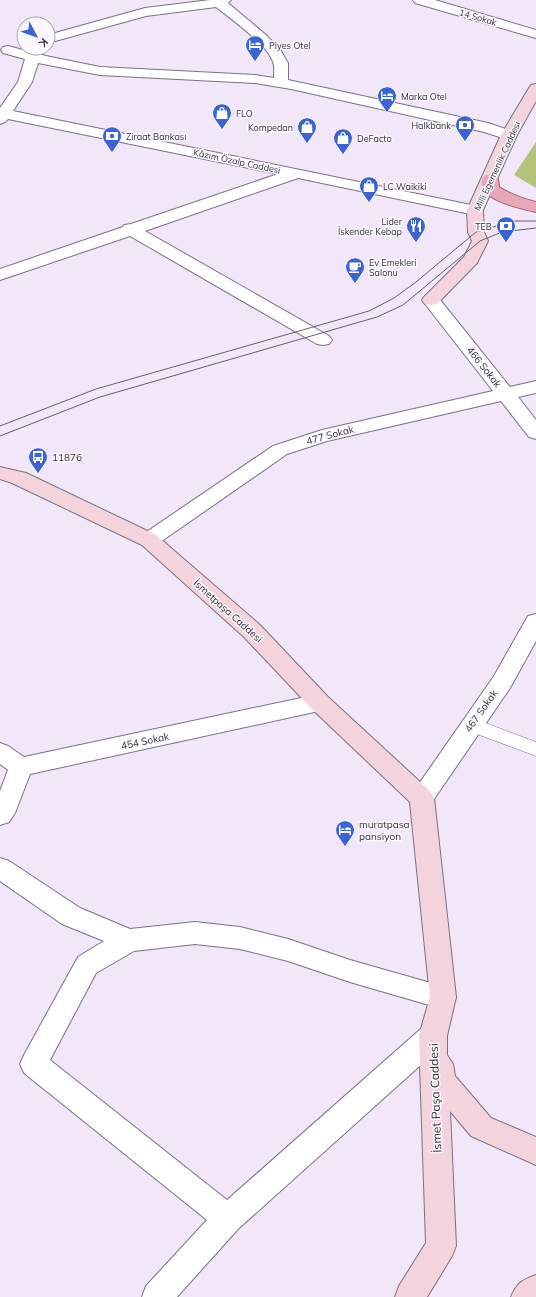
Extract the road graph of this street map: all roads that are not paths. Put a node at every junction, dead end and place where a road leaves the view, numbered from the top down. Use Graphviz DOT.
graph roads {
  1 [pos="150,0"];
  2 [pos="420,0"];
  3 [pos="221,1"];
  4 [pos="173,8"];
  5 [pos="536,34"];
  6 [pos="56,37"];
  7 [pos="4,49"];
  8 [pos="16,50"];
  9 [pos="28,56"];
  10 [pos="48,56"];
  11 [pos="281,83"];
  12 [pos="536,88"];
  13 [pos="1,115"];
  14 [pos="509,136"];
  15 [pos="295,173"];
  16 [pos="490,179"];
  17 [pos="536,207"];
  18 [pos="475,210"];
  19 [pos="130,229"];
  20 [pos="0,274"];
  21 [pos="431,300"];
  22 [pos="322,340"];
  23 [pos="536,387"];
  24 [pos="505,394"];
  25 [pos="536,433"];
  26 [pos="0,473"];
  27 [pos="149,540"];
  28 [pos="536,622"];
  29 [pos="320,703"];
  30 [pos="472,725"];
  31 [pos="536,749"];
  32 [pos="0,752"];
  33 [pos="21,767"];
  34 [pos="422,798"];
  35 [pos="0,815"];
  36 [pos="0,868"];
  37 [pos="129,940"];
  38 [pos="443,997"];
  39 [pos="433,1036"];
  40 [pos="536,1151"];
  41 [pos="228,1219"];
  42 [pos="536,1290"];
  43 [pos="157,1297"];
  44 [pos="410,1297"];
  45 [pos="526,1297"];
  1 -- 4 [label="street"];
  2 -- 5 [label="street, 14 Sokak"];
  3 -- 4 [label="street"];
  3 -- 11 [label="street"];
  4 -- 6 [label="street"];
  7 -- 8 [label="street"];
  9 -- 13 [label="street"];
  10 -- 11 [label="street"];
  11 -- 14 [label="street"];
  12 -- 14 [label="street, Milli Egemenlik Caddesi"];
  13 -- 15 [label="street, Kâzım Özalp Caddesi"];
  14 -- 16 [label="street, Milli Egemenlik Caddesi"];
  15 -- 18 [label="street, Kâzım Özalp Caddesi"];
  15 -- 19 [label="street"];
  16 -- 17 [label="main road"];
  16 -- 18 [label="street, Milli Egemenlik Caddesi"];
  18 -- 21 [label="street, Milli Egemenlik Caddesi"];
  19 -- 20 [label="street"];
  19 -- 22 [label="street"];
  21 -- 24 [label="street, 466 Sokak"];
  23 -- 24 [label="street, 477 Sokak"];
  24 -- 25 [label="street, 466 Sokak"];
  24 -- 27 [label="street, 477 Sokak"];
  26 -- 27 [label="street, İsmetpaşa Caddesi"];
  27 -- 29 [label="street, İsmetpaşa Caddesi"];
  28 -- 30 [label="street, 467 Sokak"];
  29 -- 33 [label="street, 454 Sokak"];
  29 -- 34 [label="street, İsmetpaşa Caddesi"];
  30 -- 31 [label="lane"];
  30 -- 34 [label="street, 467 Sokak"];
  32 -- 33 [label="street"];
  33 -- 35 [label="street"];
  34 -- 38 [label="street, İsmet Paşa Caddesi"];
  36 -- 37 [label="street"];
  37 -- 38 [label="street"];
  37 -- 41 [label="street"];
  38 -- 39 [label="street, İsmet Paşa Caddesi"];
  39 -- 40 [label="street"];
  39 -- 41 [label="street"];
  39 -- 44 [label="street, İsmet Paşa Caddesi"];
  41 -- 43 [label="street"];
  42 -- 45 [label="street"];
}
